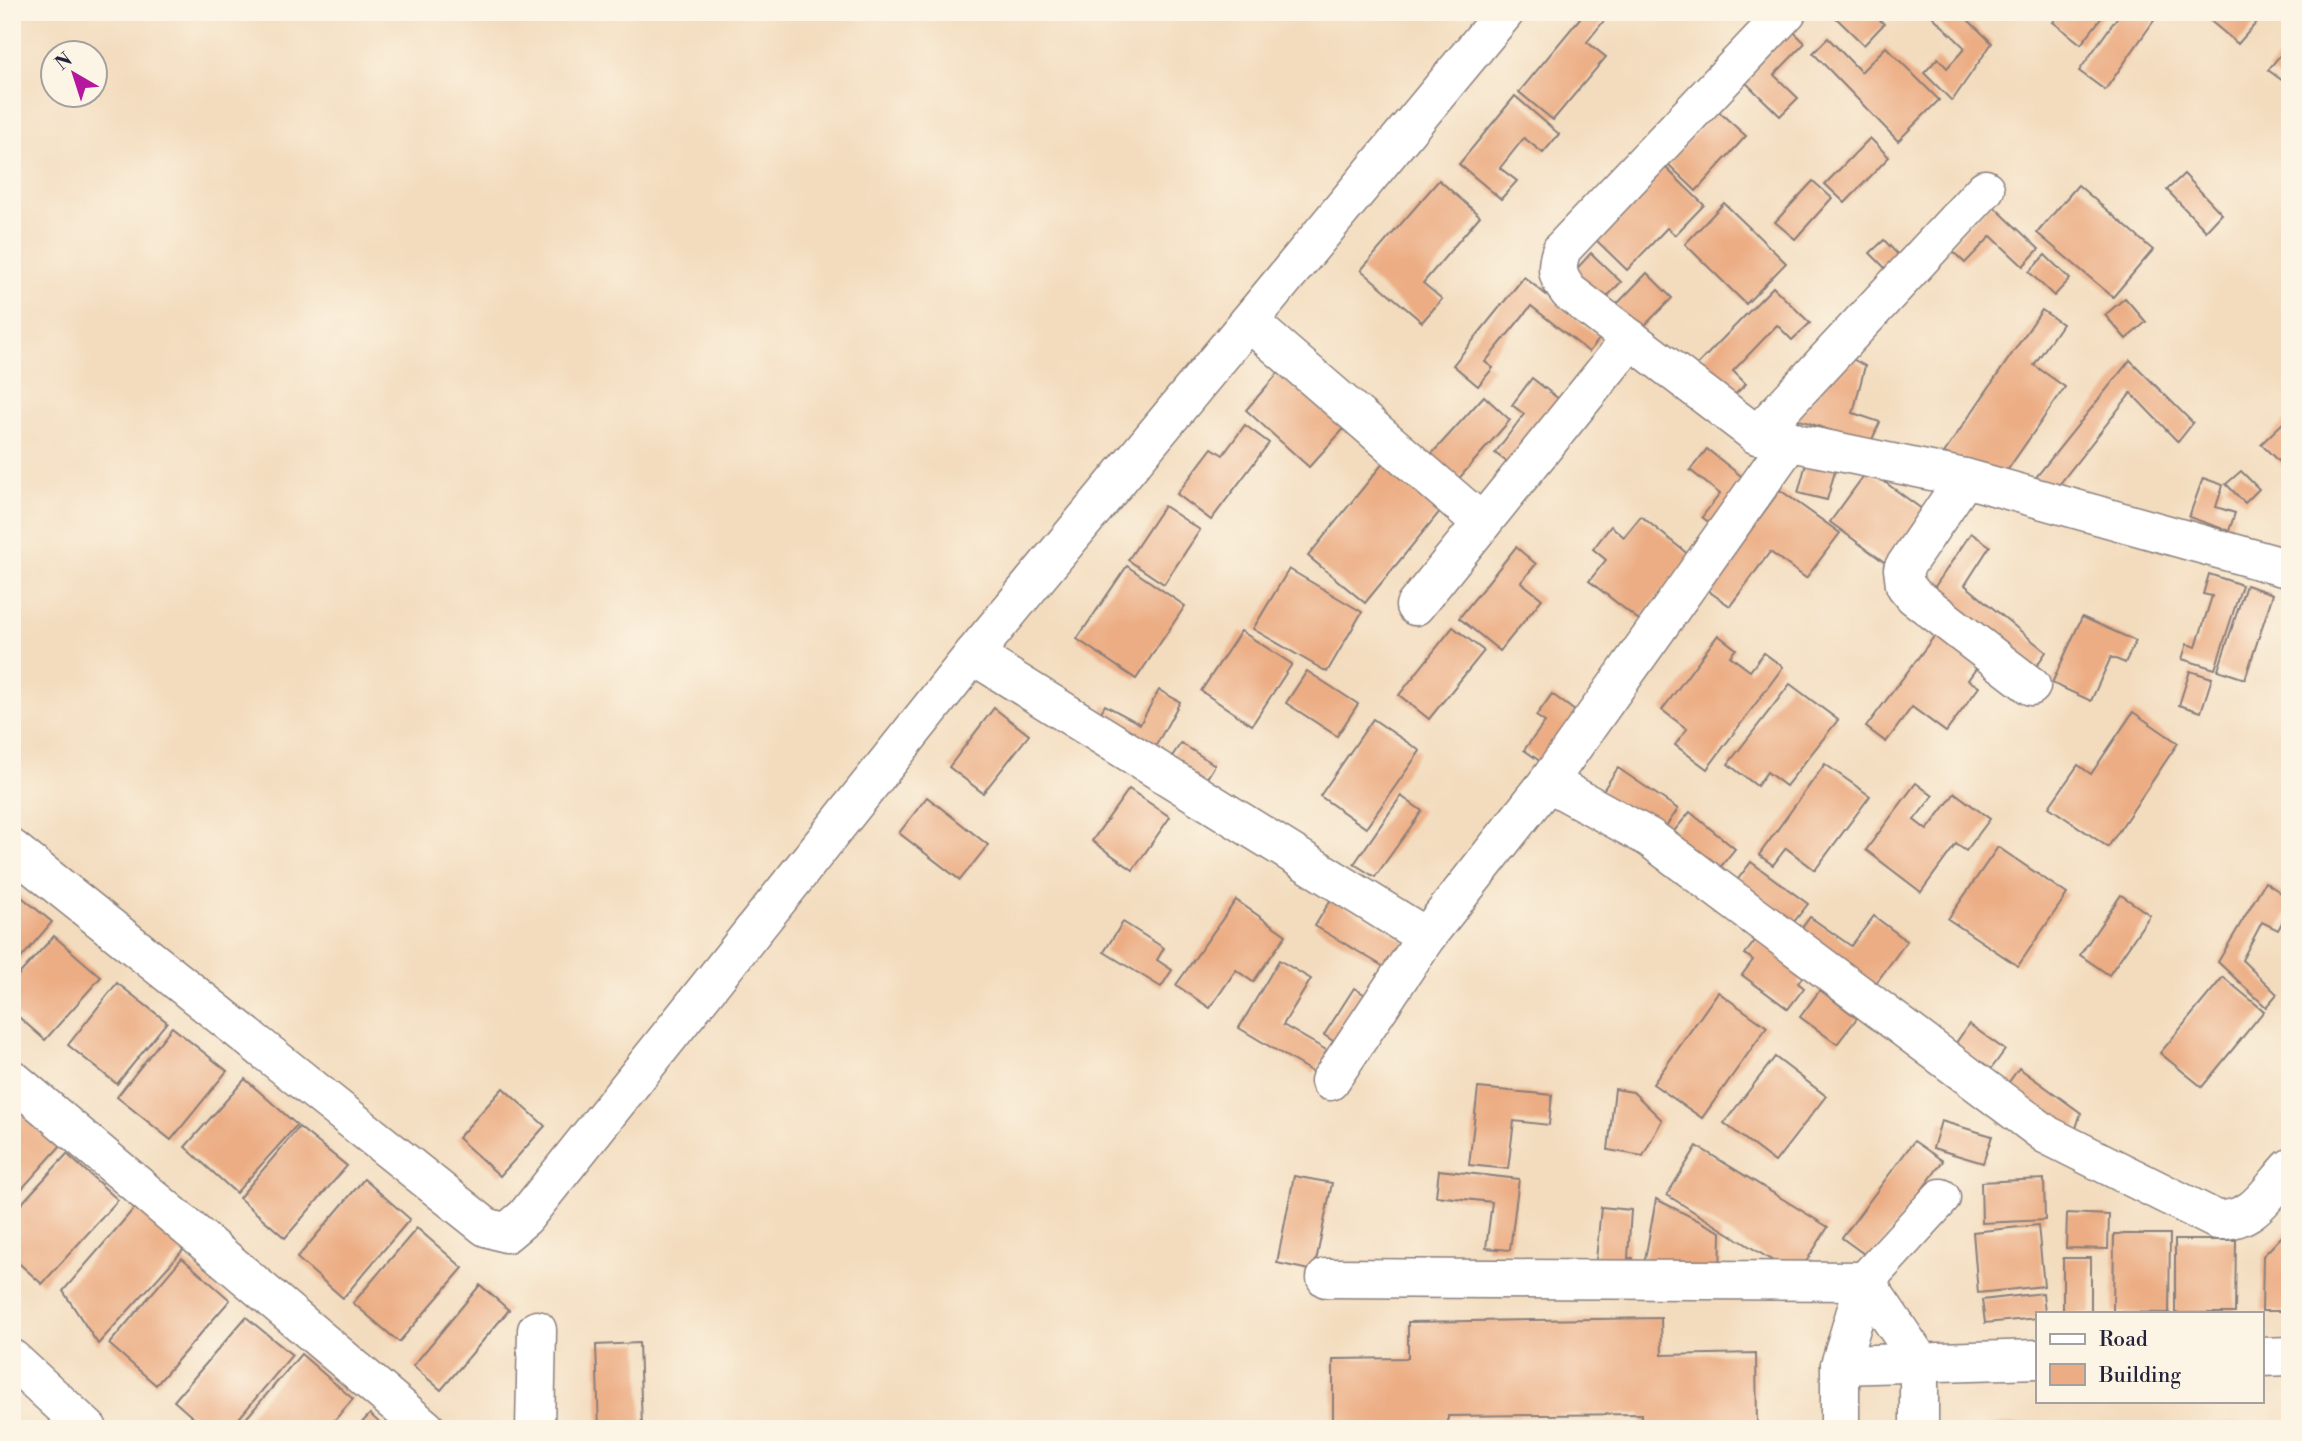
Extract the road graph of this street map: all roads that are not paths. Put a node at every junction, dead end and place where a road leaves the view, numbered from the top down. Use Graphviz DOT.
graph roads {
  1 [pos="1505,12"];
  2 [pos="1787,12"];
  3 [pos="1986,190"];
  4 [pos="1250,321"];
  5 [pos="1631,339"];
  6 [pos="1774,437"];
  7 [pos="1965,478"];
  8 [pos="1482,523"];
  9 [pos="2290,569"];
  10 [pos="1415,606"];
  11 [pos="973,655"];
  12 [pos="2031,686"];
  13 [pos="1548,782"];
  14 [pos="12,849"];
  15 [pos="1426,937"];
  16 [pos="12,1079"];
  17 [pos="1329,1081"];
  18 [pos="2290,1168"];
  19 [pos="1941,1198"];
  20 [pos="1326,1279"];
  21 [pos="1865,1281"];
  22 [pos="537,1330"];
  23 [pos="2290,1356"];
  24 [pos="2264,1357"];
  25 [pos="2036,1359"];
  26 [pos="1919,1360"];
  27 [pos="15,1364"];
  28 [pos="1840,1365"];
  29 [pos="88,1429"];
  30 [pos="425,1429"];
  31 [pos="535,1429"];
  32 [pos="1840,1429"];
  33 [pos="1919,1429"];
  1 -- 4 [label="street"];
  2 -- 5 [label="street"];
  3 -- 6 [label="street"];
  4 -- 8 [label="street"];
  4 -- 11 [label="street"];
  5 -- 6 [label="street"];
  5 -- 8 [label="street"];
  6 -- 7 [label="street"];
  6 -- 13 [label="street"];
  7 -- 9 [label="street"];
  7 -- 12 [label="street"];
  8 -- 10 [label="street"];
  11 -- 14 [label="street"];
  11 -- 15 [label="street"];
  13 -- 15 [label="street"];
  13 -- 18 [label="street"];
  15 -- 17 [label="street"];
  16 -- 30 [label="street"];
  19 -- 21 [label="street"];
  20 -- 21 [label="street"];
  21 -- 26 [label="street"];
  21 -- 28 [label="street"];
  22 -- 31 [label="street"];
  23 -- 24 [label="street"];
  25 -- 26 [label="street"];
  26 -- 28 [label="street"];
  26 -- 33 [label="street"];
  27 -- 29 [label="street"];
  28 -- 32 [label="street"];
}
